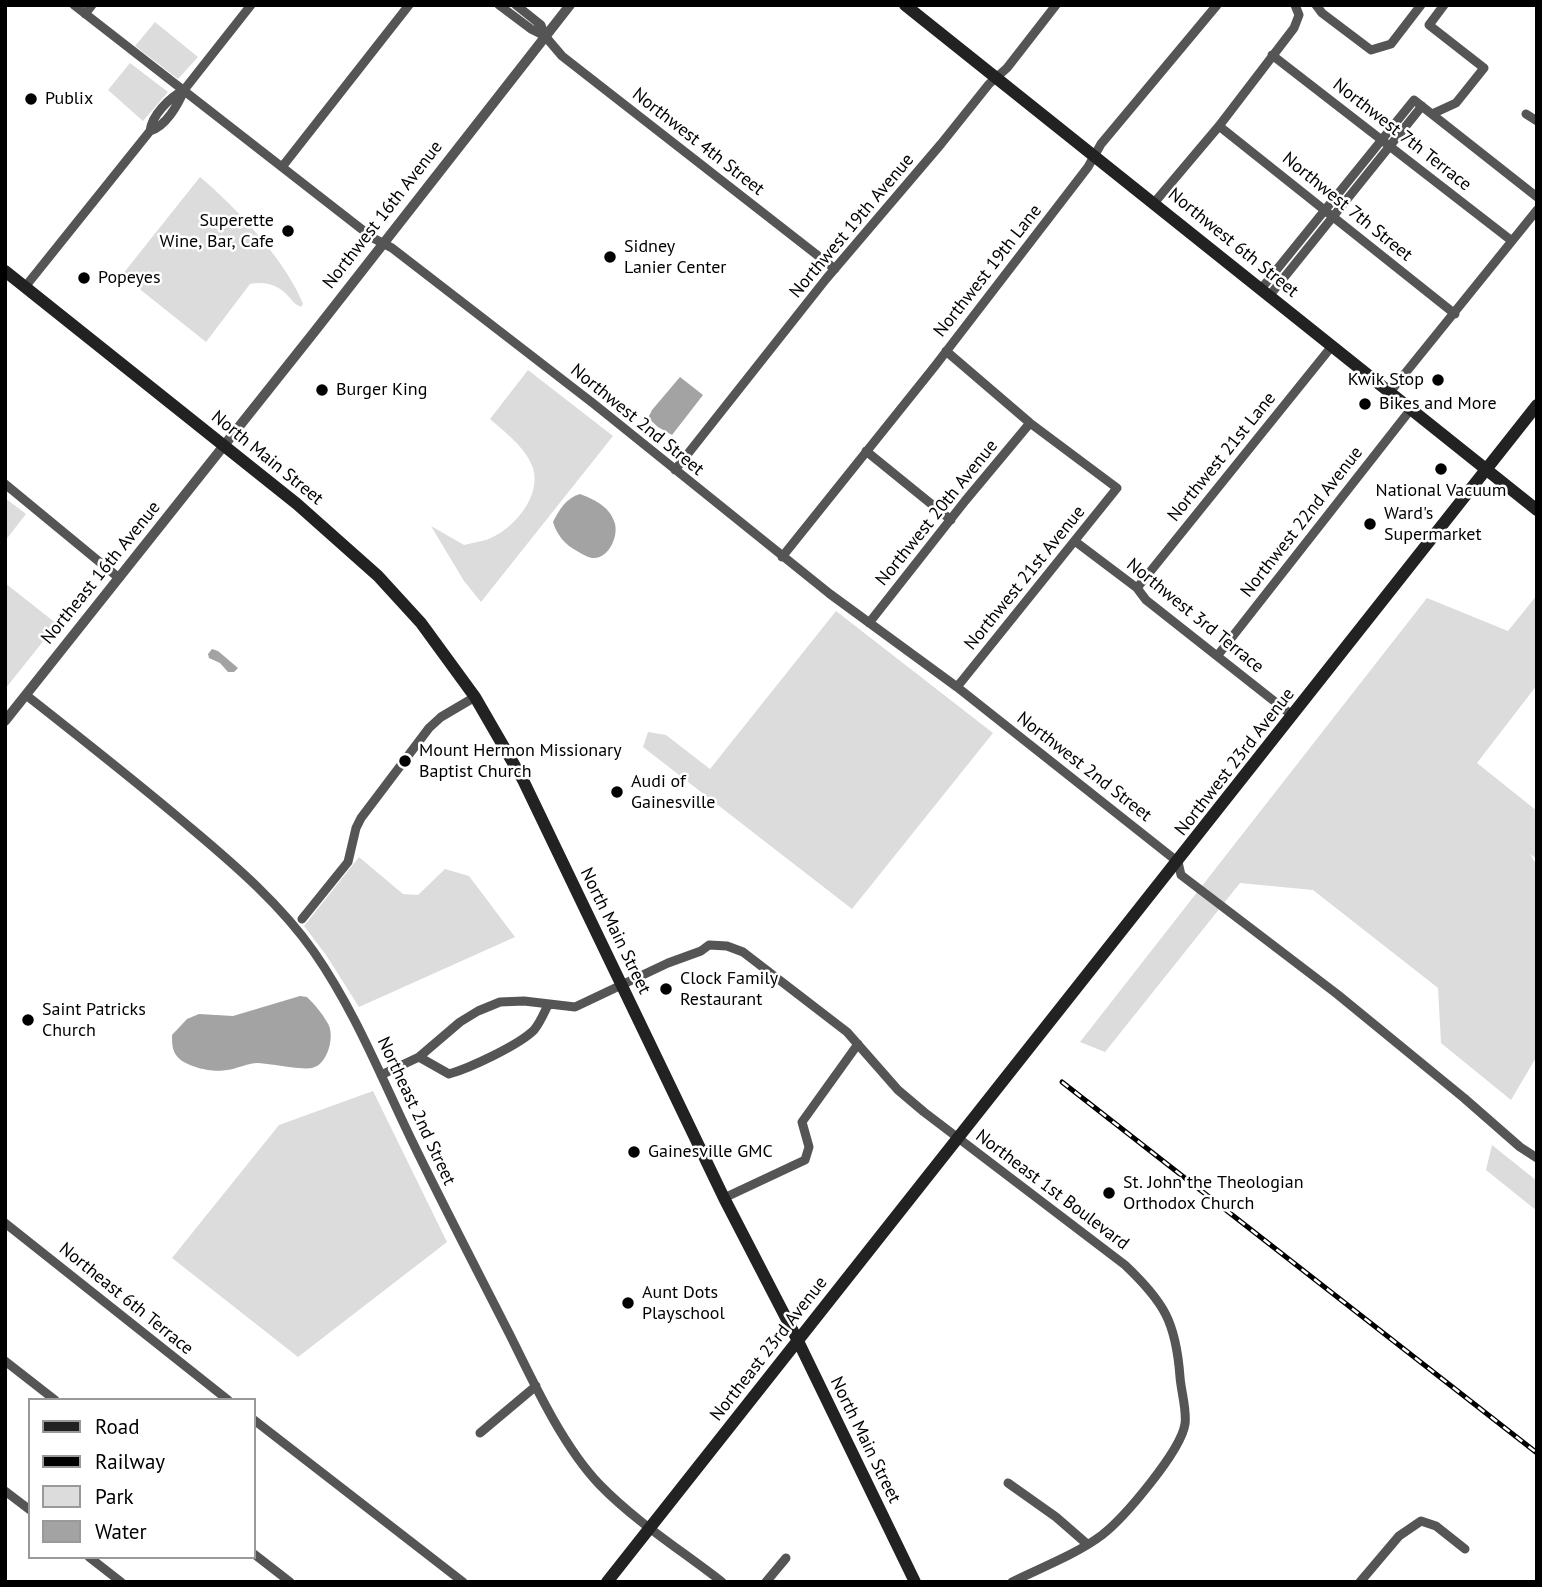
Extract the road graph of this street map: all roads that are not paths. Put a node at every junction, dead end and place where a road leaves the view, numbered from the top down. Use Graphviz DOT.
graph roads {
  1 [pos="74,5"];
  2 [pos="92,5"];
  3 [pos="251,5"];
  4 [pos="409,5"];
  5 [pos="499,5"];
  6 [pos="516,5"];
  7 [pos="570,5"];
  8 [pos="905,5"];
  9 [pos="1056,5"];
  10 [pos="1217,5"];
  11 [pos="1295,5"];
  12 [pos="1316,5"];
  13 [pos="1421,5"];
  14 [pos="1444,5"];
  15 [pos="85,14"];
  16 [pos="545,36"];
  17 [pos="1272,55"];
  18 [pos="995,76"];
  19 [pos="184,90"];
  20 [pos="1422,106"];
  21 [pos="1432,114"];
  22 [pos="1526,114"];
  23 [pos="1537,121"];
  24 [pos="1219,126"];
  25 [pos="1382,138"];
  26 [pos="1391,145"];
  27 [pos="1095,155"];
  28 [pos="282,167"];
  29 [pos="1537,197"];
  30 [pos="1154,203"];
  31 [pos="1537,209"];
  32 [pos="1330,213"];
  33 [pos="1512,240"];
  34 [pos="384,244"];
  35 [pos="835,269"];
  36 [pos="5,271"];
  37 [pos="25,288"];
  38 [pos="1265,292"];
  39 [pos="1455,314"];
  40 [pos="1332,346"];
  41 [pos="946,351"];
  42 [pos="1390,392"];
  43 [pos="1537,405"];
  44 [pos="1411,410"];
  45 [pos="1030,423"];
  46 [pos="224,446"];
  47 [pos="866,451"];
  48 [pos="1486,469"];
  49 [pos="675,470"];
  50 [pos="5,484"];
  51 [pos="1537,510"];
  52 [pos="951,520"];
  53 [pos="1076,542"];
  54 [pos="782,557"];
  55 [pos="119,578"];
  56 [pos="1137,589"];
  57 [pos="869,623"];
  58 [pos="1218,655"];
  59 [pos="957,687"];
  60 [pos="26,695"];
  61 [pos="475,697"];
  62 [pos="1293,716"];
  63 [pos="5,721"];
  64 [pos="1178,862"];
  65 [pos="302,919"];
  66 [pos="622,986"];
  67 [pos="548,1005"];
  68 [pos="858,1044"];
  69 [pos="419,1057"];
  70 [pos="381,1075"];
  71 [pos="959,1139"];
  72 [pos="1537,1158"];
  73 [pos="724,1198"];
  74 [pos="5,1223"];
  75 [pos="798,1341"];
  76 [pos="5,1361"];
  77 [pos="536,1387"];
  78 [pos="52,1398"];
  79 [pos="225,1398"];
  80 [pos="256,1421"];
  81 [pos="480,1433"];
  82 [pos="1008,1483"];
  83 [pos="5,1491"];
  84 [pos="28,1508"];
  85 [pos="649,1528"];
  86 [pos="1087,1544"];
  87 [pos="1465,1549"];
  88 [pos="256,1555"];
  89 [pos="786,1558"];
  90 [pos="92,1559"];
  91 [pos="121,1582"];
  92 [pos="290,1582"];
  93 [pos="463,1582"];
  94 [pos="607,1582"];
  95 [pos="722,1582"];
  96 [pos="766,1582"];
  97 [pos="915,1582"];
  98 [pos="1012,1582"];
  99 [pos="1360,1582"];
  1 -- 15 [label="street, Northwest 2nd Street"];
  2 -- 15 [label="street"];
  3 -- 19 [label="street"];
  4 -- 28 [label="street"];
  5 -- 16 [label="street, Northwest 4th Street"];
  6 -- 16 [label="street, Northwest 4th Street"];
  7 -- 16 [label="street, Northwest 16th Avenue"];
  8 -- 18 [label="main road, Northwest 6th Street"];
  9 -- 18 [label="street, Northwest 19th Avenue"];
  10 -- 27 [label="street, Northwest 19th Lane"];
  11 -- 17 [label="street"];
  12 -- 13 [label="street"];
  14 -- 21 [label="street"];
  15 -- 19 [label="street, Northwest 2nd Street"];
  16 -- 34 [label="street, Northwest 16th Avenue"];
  16 -- 35 [label="street, Northwest 4th Street"];
  17 -- 24 [label="street"];
  17 -- 25 [label="street, Northwest 7th Terrace"];
  18 -- 27 [label="main road, Northwest 6th Street"];
  18 -- 35 [label="street, Northwest 19th Avenue"];
  19 -- 28 [label="street, Northwest 2nd Street"];
  19 -- 37 [label="street"];
  20 -- 21 [label="street"];
  20 -- 25 [label="street"];
  20 -- 26 [label="street"];
  21 -- 29 [label="street"];
  22 -- 23 [label="street"];
  24 -- 30 [label="street"];
  24 -- 32 [label="street, Northwest 7th Street"];
  25 -- 26 [label="street, Northwest 7th Terrace"];
  25 -- 32 [label="street"];
  26 -- 32 [label="street"];
  26 -- 33 [label="street, Northwest 7th Terrace"];
  27 -- 30 [label="main road, Northwest 6th Street"];
  27 -- 41 [label="street, Northwest 19th Lane"];
  28 -- 34 [label="street, Northwest 2nd Street"];
  30 -- 38 [label="main road, Northwest 6th Street"];
  31 -- 33 [label="street"];
  32 -- 38 [label="street"];
  32 -- 39 [label="street, Northwest 7th Street"];
  33 -- 39 [label="street"];
  34 -- 46 [label="street, Northwest 16th Avenue"];
  34 -- 49 [label="street, Northwest 2nd Street"];
  35 -- 49 [label="street, Northwest 19th Avenue"];
  36 -- 37 [label="main road, North Main Street"];
  37 -- 46 [label="main road, North Main Street"];
  38 -- 40 [label="main road, Northwest 6th Street"];
  39 -- 42 [label="street"];
  40 -- 42 [label="main road, Northwest 6th Street"];
  40 -- 56 [label="street, Northwest 21st Lane"];
  41 -- 45 [label="street"];
  41 -- 47 [label="street, Northwest 19th Lane"];
  42 -- 44 [label="main road, Northwest 6th Street"];
  43 -- 48 [label="main road, Northwest 23rd Avenue"];
  44 -- 48 [label="main road, Northwest 6th Street"];
  44 -- 58 [label="street, Northwest 22nd Avenue"];
  45 -- 52 [label="street, Northwest 20th Avenue"];
  45 -- 53 [label="street, Northwest 21st Avenue"];
  46 -- 55 [label="street, Northeast 16th Avenue"];
  46 -- 61 [label="main road, North Main Street"];
  47 -- 52 [label="street"];
  47 -- 54 [label="street, Northwest 19th Lane"];
  48 -- 51 [label="main road, Northwest 6th Street"];
  48 -- 62 [label="main road, Northwest 23rd Avenue"];
  49 -- 54 [label="street, Northwest 2nd Street"];
  50 -- 55 [label="street"];
  52 -- 57 [label="street, Northwest 20th Avenue"];
  53 -- 56 [label="street, Northwest 3rd Terrace"];
  53 -- 59 [label="street, Northwest 21st Avenue"];
  54 -- 57 [label="street, Northwest 2nd Street"];
  55 -- 60 [label="street, Northeast 16th Avenue"];
  56 -- 58 [label="street, Northwest 3rd Terrace"];
  57 -- 59 [label="street, Northwest 2nd Street"];
  58 -- 62 [label="street, Northwest 3rd Terrace"];
  59 -- 64 [label="street, Northwest 2nd Street"];
  60 -- 63 [label="street, Northeast 16th Avenue"];
  60 -- 70 [label="street, Northeast 2nd Street"];
  61 -- 65 [label="street"];
  61 -- 66 [label="main road, North Main Street"];
  62 -- 64 [label="main road, Northwest 23rd Avenue"];
  64 -- 71 [label="main road, Northwest 23rd Avenue"];
  64 -- 72 [label="street, Northwest 2nd Street"];
  66 -- 67 [label="street, Northeast 1st Boulevard"];
  66 -- 68 [label="street, Northeast 1st Boulevard"];
  66 -- 73 [label="main road, North Main Street"];
  67 -- 69 [label="street, Northeast 1st Boulevard"];
  67 -- 69 [label="street"];
  68 -- 71 [label="street, Northeast 1st Boulevard"];
  68 -- 73 [label="street"];
  69 -- 70 [label="street, Northeast 1st Boulevard"];
  70 -- 77 [label="street, Northeast 2nd Street"];
  71 -- 75 [label="main road, Northeast 23rd Avenue"];
  71 -- 86 [label="street, Northeast 1st Boulevard"];
  73 -- 75 [label="main road, North Main Street"];
  74 -- 79 [label="street, Northeast 6th Terrace"];
  75 -- 85 [label="main road, Northeast 23rd Avenue"];
  75 -- 97 [label="main road, North Main Street"];
  76 -- 78 [label="street"];
  77 -- 81 [label="street"];
  77 -- 85 [label="street, Northeast 2nd Street"];
  80 -- 93 [label="street"];
  82 -- 86 [label="street"];
  83 -- 84 [label="street"];
  85 -- 94 [label="main road, Northeast 23rd Avenue"];
  85 -- 95 [label="street, Northeast 2nd Street"];
  86 -- 98 [label="street, Northeast 1st Boulevard"];
  87 -- 99 [label="street"];
  88 -- 92 [label="street"];
  89 -- 96 [label="street"];
  90 -- 91 [label="street"];
}
